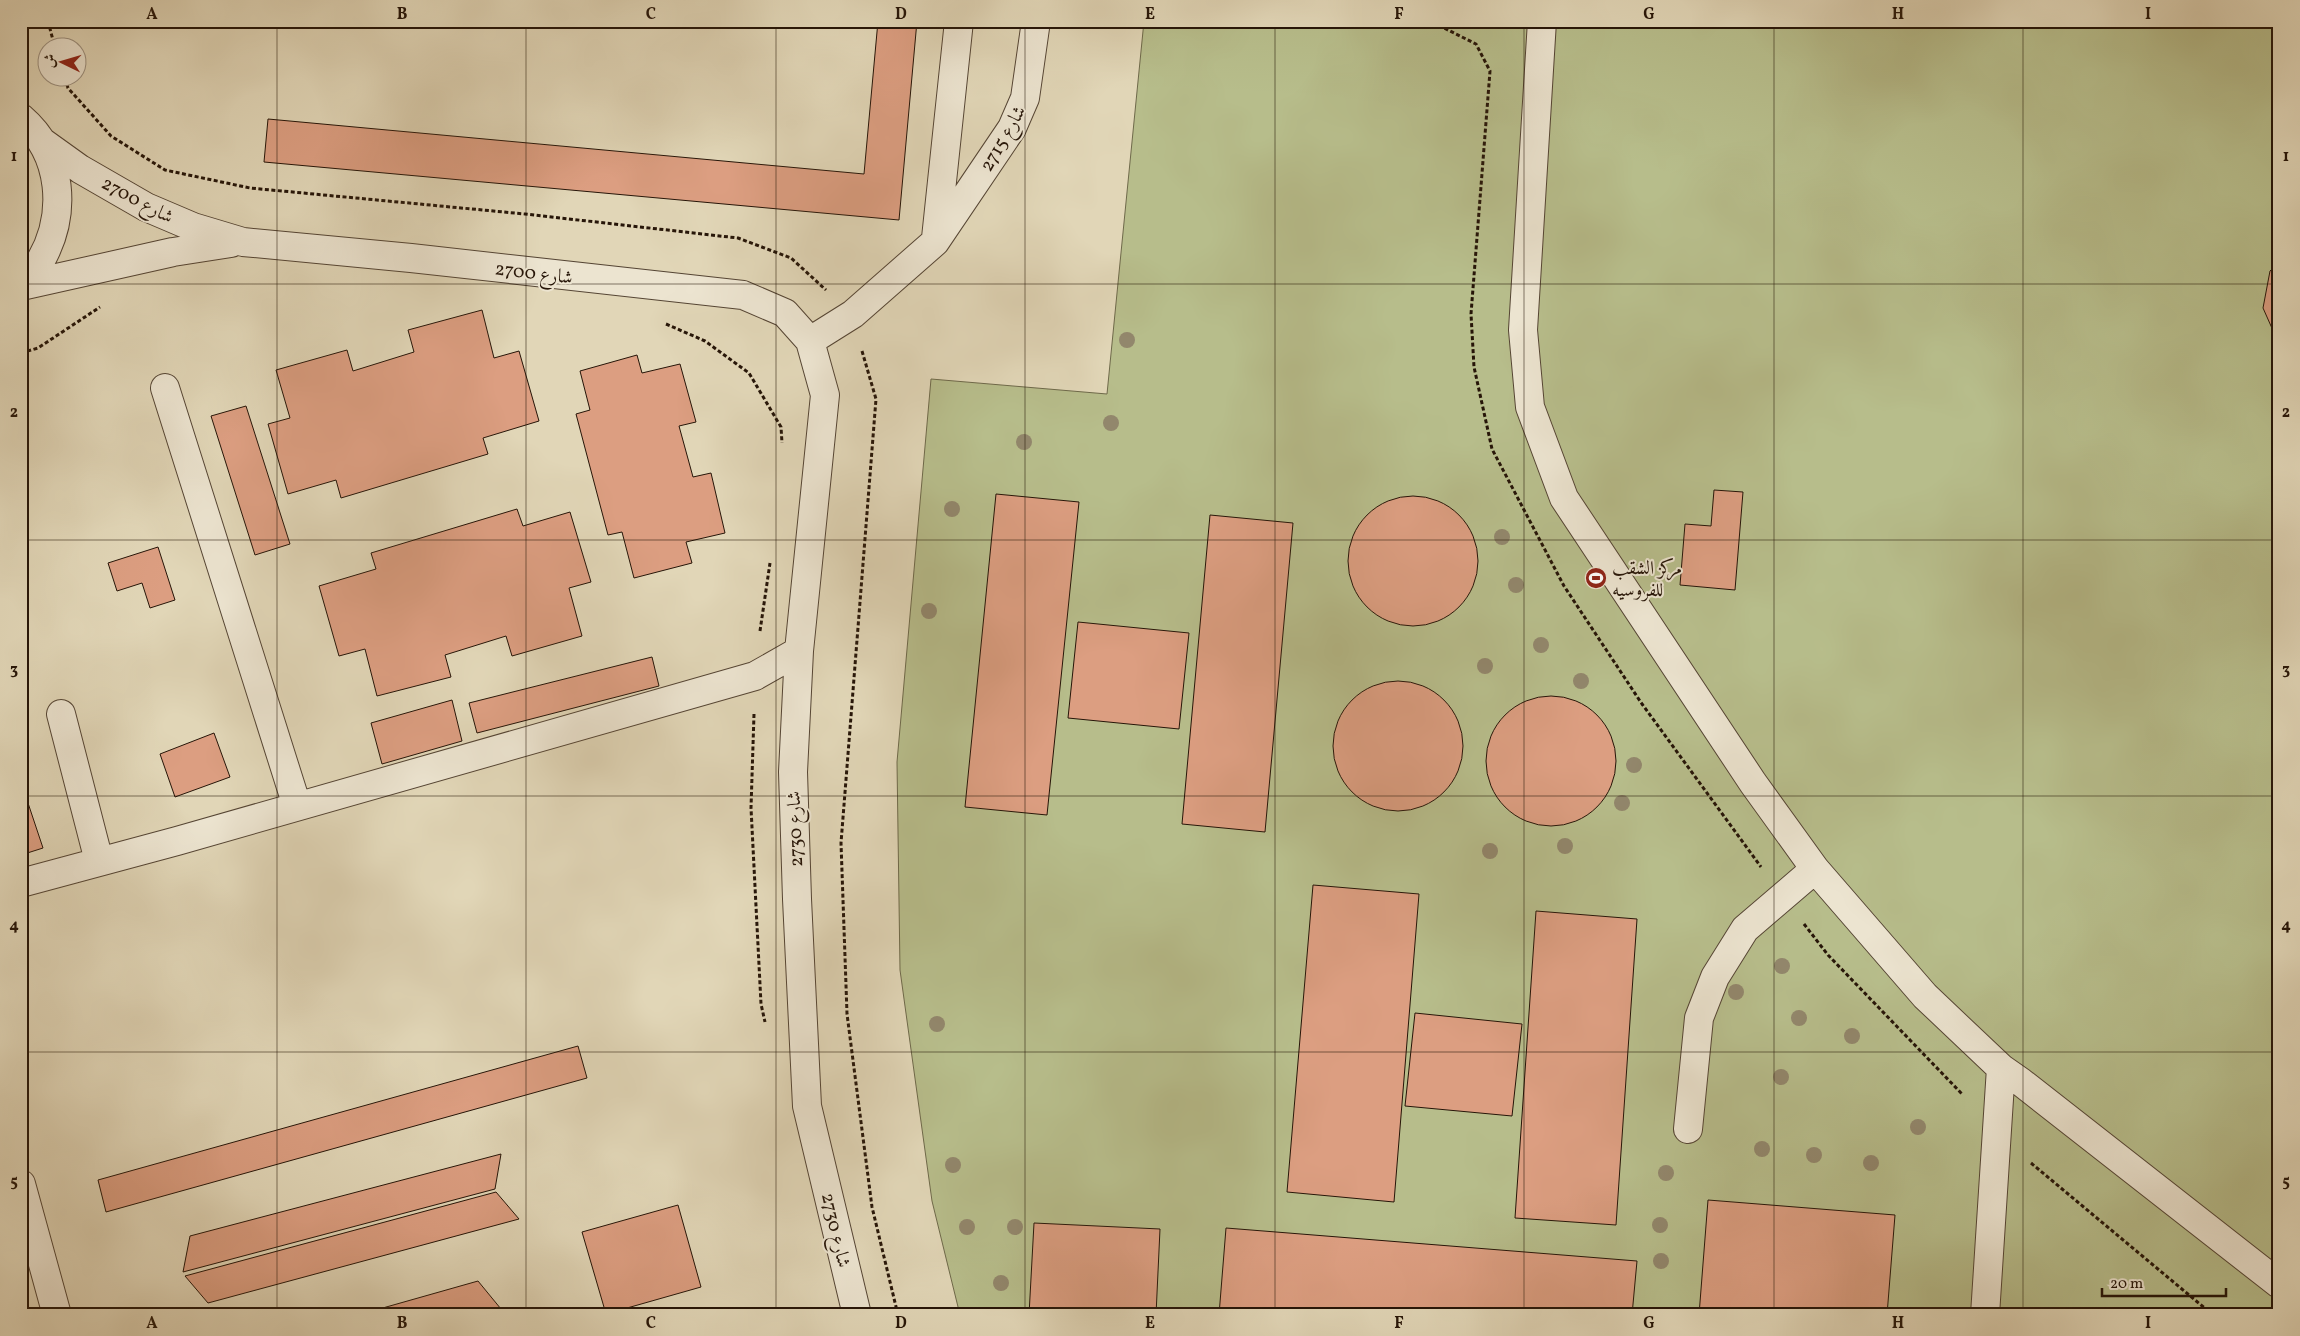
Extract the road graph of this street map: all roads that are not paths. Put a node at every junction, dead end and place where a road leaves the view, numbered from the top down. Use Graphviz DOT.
graph roads {
  1 [pos="959,21"];
  2 [pos="1036,21"];
  3 [pos="1542,21"];
  4 [pos="21,99"];
  5 [pos="31,128"];
  6 [pos="243,242"];
  7 [pos="935,242"];
  8 [pos="21,285"];
  9 [pos="810,341"];
  10 [pos="166,388"];
  11 [pos="799,651"];
  12 [pos="61,714"];
  13 [pos="297,806"];
  14 [pos="99,861"];
  15 [pos="1815,869"];
  16 [pos="21,883"];
  17 [pos="2001,1068"];
  18 [pos="1688,1129"];
  19 [pos="21,1184"];
  20 [pos="2279,1284"];
  21 [pos="57,1315"];
  22 [pos="857,1315"];
  23 [pos="1985,1315"];
  1 -- 7 [label="street"];
  2 -- 7 [label="street, شارع 2715"];
  3 -- 15 [label="street"];
  4 -- 5 [label="street"];
  5 -- 6 [label="street, شارع 2700"];
  5 -- 8 [label="street"];
  6 -- 8 [label="street, شارع 2700"];
  6 -- 9 [label="street, شارع 2700"];
  7 -- 9 [label="street, شارع 2715"];
  9 -- 11 [label="street, شارع 2730"];
  10 -- 13 [label="street"];
  11 -- 13 [label="street"];
  11 -- 22 [label="street, شارع 2730"];
  12 -- 14 [label="street"];
  13 -- 14 [label="street"];
  14 -- 16 [label="street"];
  15 -- 17 [label="street"];
  15 -- 18 [label="street"];
  17 -- 20 [label="street"];
  17 -- 23 [label="street"];
  19 -- 21 [label="street"];
}
